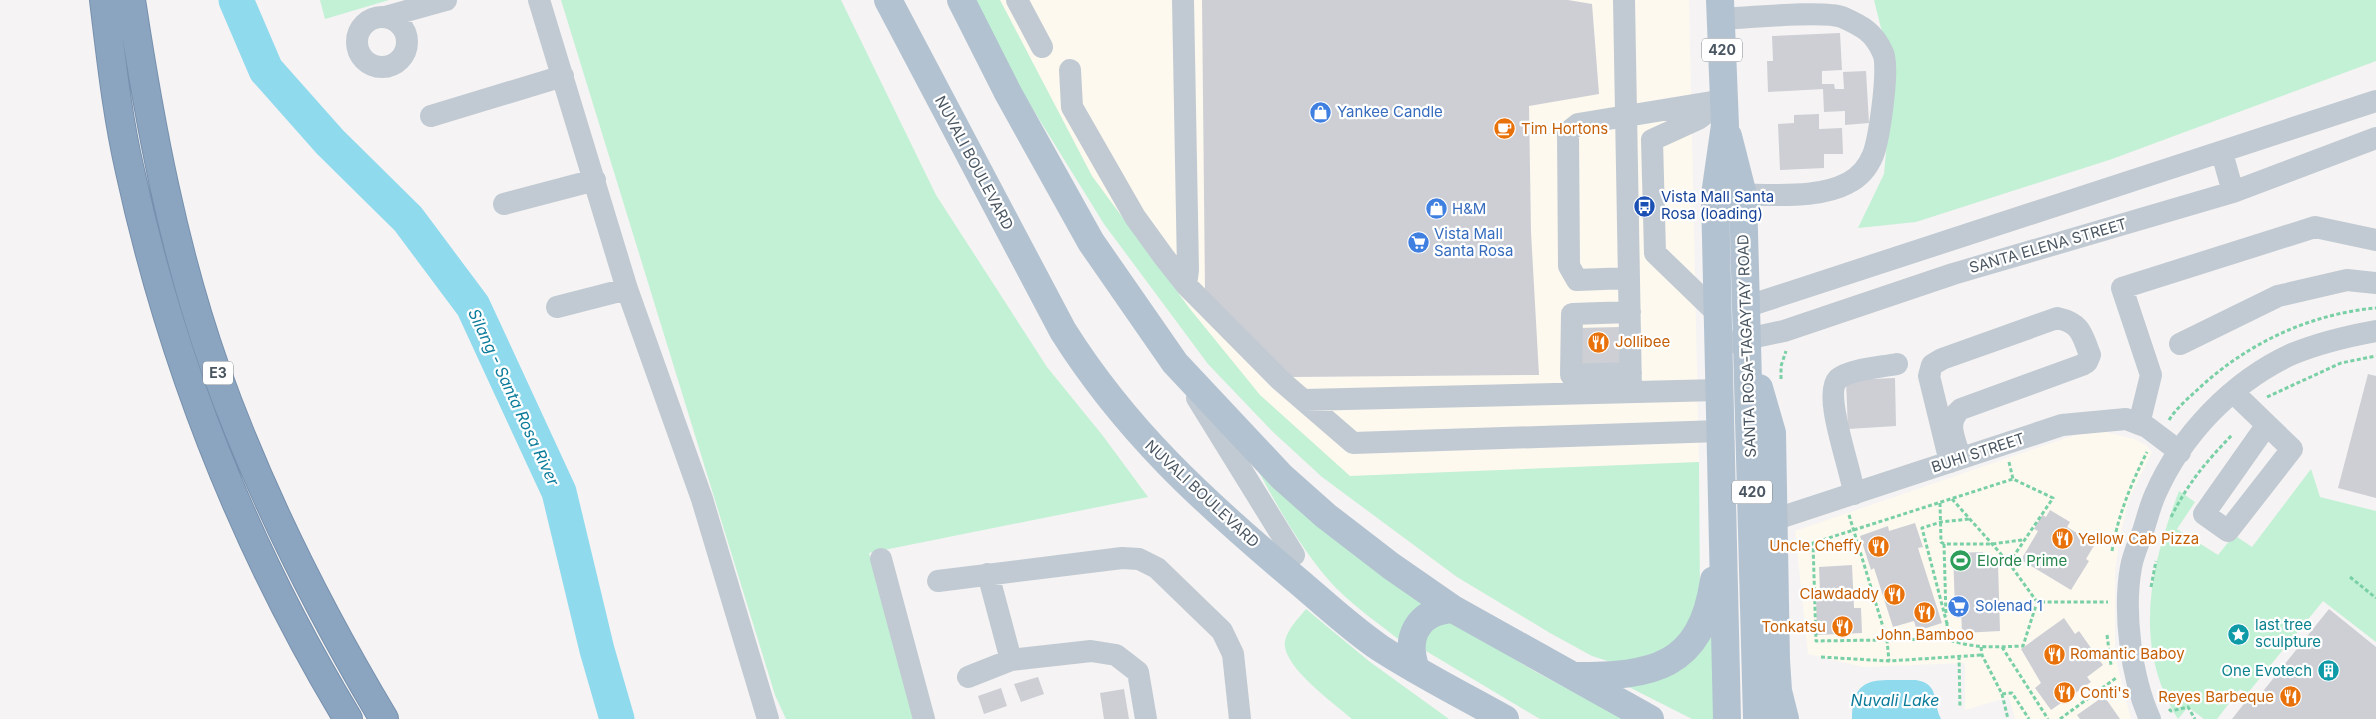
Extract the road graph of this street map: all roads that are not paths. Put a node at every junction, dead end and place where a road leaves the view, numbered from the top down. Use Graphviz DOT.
graph roads {
  1 [pos="104,0"];
  2 [pos="131,0"];
  3 [pos="446,0"];
  4 [pos="539,0"];
  5 [pos="888,0"];
  6 [pos="961,0"];
  7 [pos="1017,0"];
  8 [pos="1183,0"];
  9 [pos="1624,0"];
  10 [pos="1720,10"];
  11 [pos="386,17"];
  12 [pos="1042,47"];
  13 [pos="1070,70"];
  14 [pos="563,76"];
  15 [pos="2376,101"];
  16 [pos="1725,113"];
  17 [pos="432,116"];
  18 [pos="1626,116"];
  19 [pos="2376,138"];
  20 [pos="2222,153"];
  21 [pos="595,180"];
  22 [pos="2233,192"];
  23 [pos="1743,195"];
  24 [pos="504,204"];
  25 [pos="2376,240"];
  26 [pos="1629,278"];
  27 [pos="2376,283"];
  28 [pos="1186,285"];
  29 [pos="627,290"];
  30 [pos="557,307"];
  31 [pos="1745,307"];
  32 [pos="1630,312"];
  33 [pos="1718,314"];
  34 [pos="2376,331"];
  35 [pos="1747,341"];
  36 [pos="2180,344"];
  37 [pos="1718,345"];
  38 [pos="1175,363"];
  39 [pos="1897,364"];
  40 [pos="1631,382"];
  41 [pos="1719,390"];
  42 [pos="2233,392"];
  43 [pos="1304,400"];
  44 [pos="2139,424"];
  45 [pos="2266,426"];
  46 [pos="1720,431"];
  47 [pos="2180,452"];
  48 [pos="1955,460"];
  49 [pos="1850,496"];
  50 [pos="1724,519"];
  51 [pos="1773,520"];
  52 [pos="1294,555"];
  53 [pos="881,559"];
  54 [pos="988,574"];
  55 [pos="1774,580"];
  56 [pos="938,582"];
  57 [pos="1453,609"];
  58 [pos="1755,642"];
  59 [pos="1011,660"];
  60 [pos="1416,668"];
  61 [pos="968,676"];
  62 [pos="1572,676"];
  63 [pos="2158,712"];
  64 [pos="348,719"];
  65 [pos="384,719"];
  66 [pos="768,719"];
  67 [pos="924,719"];
  68 [pos="1146,719"];
  69 [pos="1240,719"];
  70 [pos="1505,719"];
  71 [pos="1650,719"];
  72 [pos="1727,719"];
  73 [pos="1757,719"];
  74 [pos="1784,719"];
  1 -- 64 [label="highway, E3"];
  2 -- 65 [label="highway, E3"];
  3 -- 11 [label="street"];
  4 -- 14 [label="street"];
  5 -- 60 [label="main road, NUVALI BOULEVARD"];
  6 -- 38 [label="main road, NUVALI BOULEVARD"];
  7 -- 12 [label="street"];
  8 -- 28 [label="street"];
  9 -- 18 [label="street"];
  10 -- 16 [label="main road, SANTA ROSA-TAGAYTAY ROAD / 420"];
  10 -- 23 [label="street"];
  13 -- 28 [label="street"];
  14 -- 17 [label="street"];
  14 -- 21 [label="street"];
  15 -- 20 [label="street"];
  16 -- 18 [label="street"];
  16 -- 23 [label="main road, SANTA ROSA-TAGAYTAY ROAD / 420"];
  16 -- 33 [label="main road, SANTA ROSA-TAGAYTAY ROAD / 420"];
  16 -- 33 [label="street"];
  18 -- 26 [label="street"];
  18 -- 26 [label="street"];
  19 -- 22 [label="street, SANTA ELENA STREET"];
  20 -- 22 [label="street"];
  20 -- 31 [label="street"];
  21 -- 24 [label="street"];
  21 -- 29 [label="street"];
  22 -- 35 [label="street, SANTA ELENA STREET"];
  23 -- 31 [label="main road, SANTA ROSA-TAGAYTAY ROAD / 420"];
  25 -- 44 [label="street"];
  26 -- 32 [label="street"];
  27 -- 36 [label="street"];
  28 -- 43 [label="street"];
  29 -- 30 [label="street"];
  29 -- 66 [label="street"];
  31 -- 35 [label="main road, SANTA ROSA-TAGAYTAY ROAD / 420"];
  32 -- 40 [label="street"];
  32 -- 40 [label="street"];
  33 -- 37 [label="main road, SANTA ROSA-TAGAYTAY ROAD / 420"];
  34 -- 42 [label="street"];
  35 -- 37 [label="street, SANTA ELENA STREET"];
  35 -- 51 [label="main road"];
  35 -- 58 [label="main road, SANTA ROSA-TAGAYTAY ROAD / 420"];
  37 -- 41 [label="main road, SANTA ROSA-TAGAYTAY ROAD / 420"];
  38 -- 52 [label="street, NUVALI BOULEVARD"];
  38 -- 57 [label="main road, NUVALI BOULEVARD"];
  39 -- 49 [label="street"];
  40 -- 41 [label="street"];
  40 -- 43 [label="street"];
  41 -- 46 [label="main road, SANTA ROSA-TAGAYTAY ROAD / 420"];
  42 -- 45 [label="street"];
  42 -- 47 [label="street"];
  43 -- 46 [label="street"];
  44 -- 47 [label="street, BUHI STREET"];
  44 -- 48 [label="street, BUHI STREET"];
  46 -- 50 [label="main road, SANTA ROSA-TAGAYTAY ROAD / 420"];
  47 -- 63 [label="street"];
  48 -- 48 [label="street"];
  48 -- 49 [label="street, BUHI STREET"];
  49 -- 51 [label="street, BUHI STREET"];
  50 -- 62 [label="main road"];
  50 -- 72 [label="main road, SANTA ROSA-TAGAYTAY ROAD / 420"];
  51 -- 55 [label="main road"];
  53 -- 67 [label="street"];
  54 -- 56 [label="street"];
  54 -- 59 [label="street"];
  54 -- 69 [label="street"];
  55 -- 58 [label="main road"];
  55 -- 74 [label="main road"];
  57 -- 60 [label="main road"];
  57 -- 62 [label="main road, NUVALI BOULEVARD"];
  58 -- 73 [label="main road, SANTA ROSA-TAGAYTAY ROAD / 420"];
  59 -- 61 [label="street"];
  59 -- 68 [label="street"];
  60 -- 70 [label="main road, NUVALI BOULEVARD"];
  62 -- 71 [label="main road, NUVALI BOULEVARD"];
}
